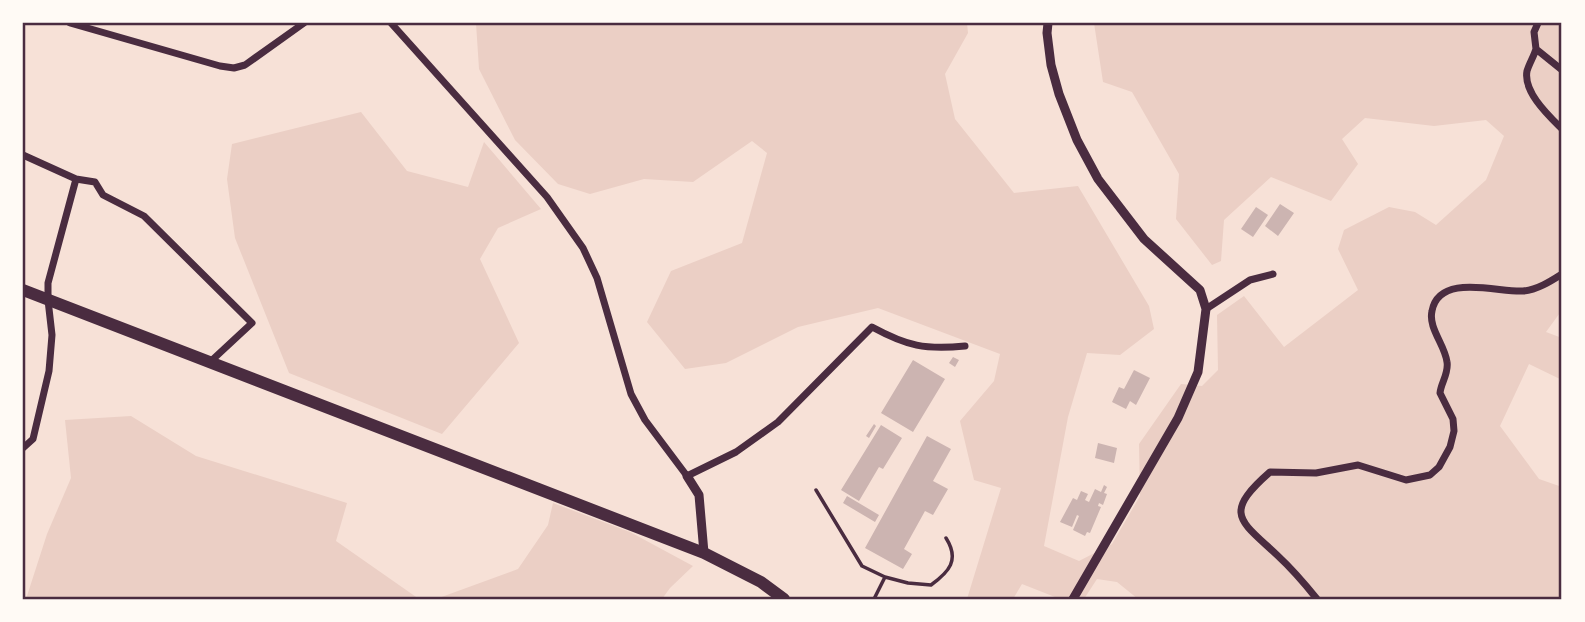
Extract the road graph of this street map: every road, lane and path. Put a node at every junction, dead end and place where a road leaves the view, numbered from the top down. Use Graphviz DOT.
graph roads {
  1 [pos="70,23"];
  2 [pos="304,23"];
  3 [pos="391,23"];
  4 [pos="1048,23"];
  5 [pos="1538,23"];
  6 [pos="1536,49"];
  7 [pos="1562,70"];
  8 [pos="1562,129"];
  9 [pos="23,155"];
  10 [pos="76,179"];
  11 [pos="1273,274"];
  12 [pos="1562,274"];
  13 [pos="23,290"];
  14 [pos="48,300"];
  15 [pos="1206,309"];
  16 [pos="965,346"];
  17 [pos="210,362"];
  18 [pos="23,448"];
  19 [pos="687,476"];
  20 [pos="816,490"];
  21 [pos="946,538"];
  22 [pos="704,553"];
  23 [pos="885,577"];
  24 [pos="784,599"];
  25 [pos="874,599"];
  26 [pos="1073,599"];
  27 [pos="1317,599"];
  1 -- 2 [label="street"];
  3 -- 19 [label="street"];
  4 -- 15 [label="street"];
  5 -- 6 [label="street"];
  6 -- 7 [label="street"];
  6 -- 8 [label="street"];
  9 -- 10 [label="street"];
  10 -- 14 [label="street"];
  10 -- 17 [label="street"];
  11 -- 15 [label="street"];
  12 -- 27 [label="street"];
  13 -- 14 [label="highway"];
  14 -- 17 [label="highway"];
  14 -- 18 [label="street"];
  15 -- 26 [label="street"];
  16 -- 19 [label="street"];
  17 -- 22 [label="highway"];
  19 -- 22 [label="street"];
  20 -- 23 [label="lane"];
  21 -- 23 [label="lane"];
  22 -- 24 [label="highway"];
  23 -- 25 [label="lane"];
}
